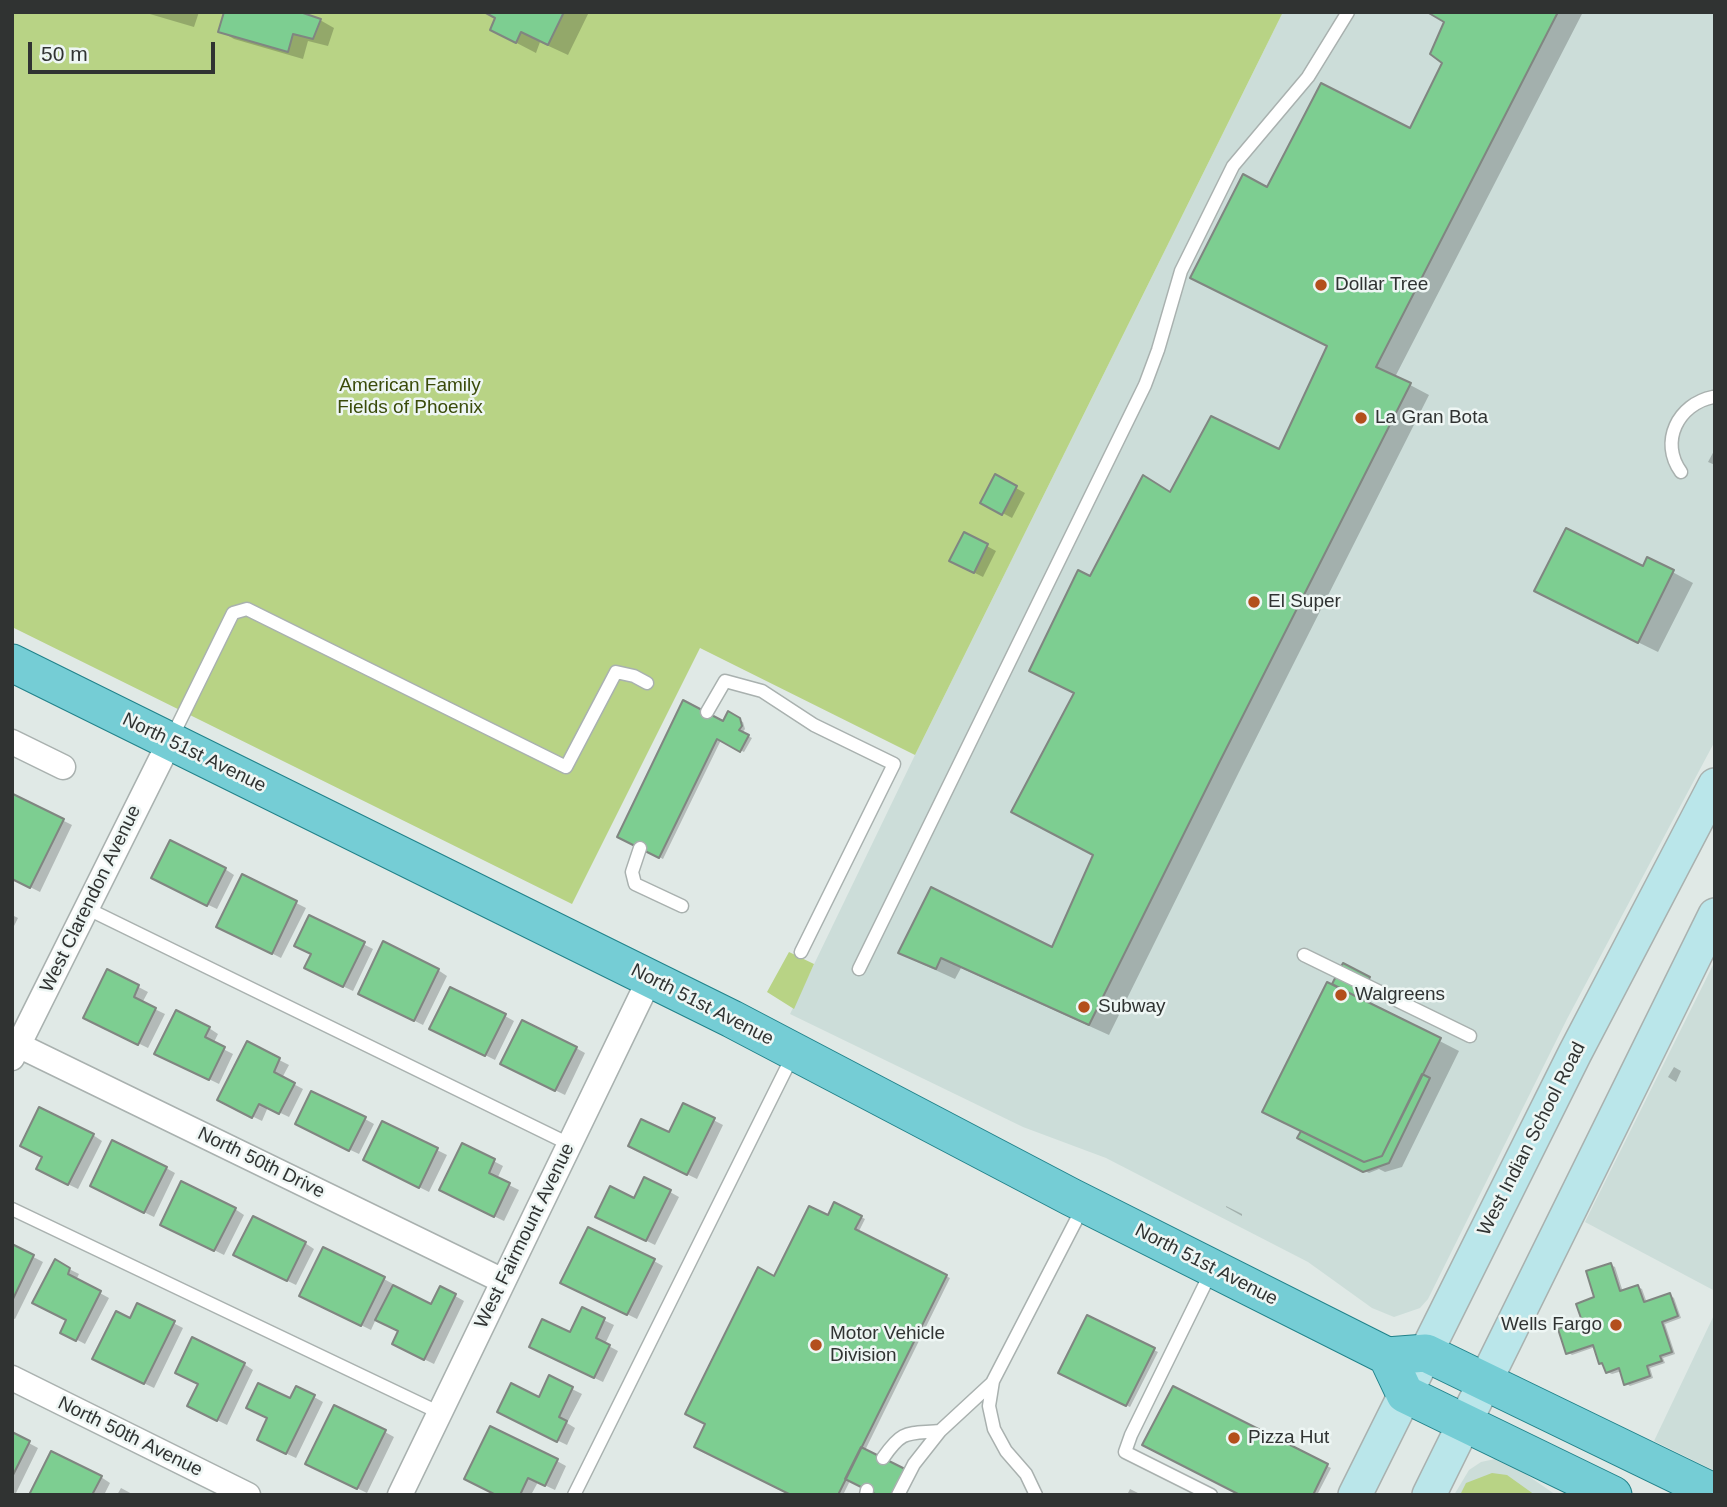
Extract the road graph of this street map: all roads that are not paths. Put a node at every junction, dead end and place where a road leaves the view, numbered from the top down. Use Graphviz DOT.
graph roads {
  1 [pos="1348,12"];
  2 [pos="1713,397"];
  3 [pos="1681,472"];
  4 [pos="12,663"];
  5 [pos="647,683"];
  6 [pos="707,712"];
  7 [pos="170,741"];
  8 [pos="12,742"];
  9 [pos="62,767"];
  10 [pos="1715,785"];
  11 [pos="640,848"];
  12 [pos="682,906"];
  13 [pos="86,908"];
  14 [pos="1715,915"];
  15 [pos="801,952"];
  16 [pos="1304,955"];
  17 [pos="859,969"];
  18 [pos="650,978"];
  19 [pos="1470,1036"];
  20 [pos="15,1051"];
  21 [pos="794,1053"];
  22 [pos="569,1144"];
  23 [pos="1084,1204"];
  24 [pos="12,1209"];
  25 [pos="1213,1268"];
  26 [pos="503,1281"];
  27 [pos="1426,1353"];
  28 [pos="1387,1356"];
  29 [pos="12,1378"];
  30 [pos="993,1381"];
  31 [pos="1484,1381"];
  32 [pos="1405,1394"];
  33 [pos="440,1413"];
  34 [pos="1465,1422"];
  35 [pos="940,1431"];
  36 [pos="883,1458"];
  37 [pos="1715,1493"];
  38 [pos="248,1495"];
  39 [pos="400,1495"];
  40 [pos="574,1495"];
  41 [pos="898,1495"];
  42 [pos="1036,1495"];
  43 [pos="1211,1495"];
  44 [pos="1355,1495"];
  45 [pos="1429,1495"];
  46 [pos="1613,1495"];
  1 -- 17 [label="lane"];
  2 -- 3 [label="lane"];
  4 -- 7 [label="main road, North 51st Avenue"];
  5 -- 7 [label="lane"];
  6 -- 15 [label="lane"];
  7 -- 13 [label="street, West Clarendon Avenue"];
  7 -- 18 [label="main road, North 51st Avenue"];
  8 -- 9 [label="street"];
  10 -- 27 [label="main road, West Indian School Road"];
  11 -- 12 [label="lane"];
  13 -- 20 [label="street, West Clarendon Avenue"];
  13 -- 22 [label="lane"];
  14 -- 31 [label="main road"];
  16 -- 19 [label="lane"];
  18 -- 21 [label="main road, North 51st Avenue"];
  18 -- 22 [label="street, West Fairmount Avenue"];
  20 -- 26 [label="street, North 50th Drive"];
  21 -- 23 [label="main road, North 51st Avenue"];
  21 -- 40 [label="lane"];
  22 -- 26 [label="street, West Fairmount Avenue"];
  23 -- 25 [label="main road, North 51st Avenue"];
  23 -- 30 [label="lane"];
  24 -- 33 [label="lane"];
  25 -- 28 [label="main road, North 51st Avenue"];
  25 -- 43 [label="lane"];
  26 -- 33 [label="street, West Fairmount Avenue"];
  27 -- 28 [label="main road"];
  27 -- 31 [label="main road"];
  27 -- 32 [label="main road, West Indian School Road"];
  28 -- 32 [label="main road"];
  29 -- 38 [label="street, North 50th Avenue"];
  30 -- 35 [label="lane"];
  30 -- 42 [label="lane"];
  31 -- 34 [label="main road"];
  31 -- 37 [label="main road"];
  32 -- 34 [label="main road"];
  32 -- 44 [label="main road, West Indian School Road"];
  33 -- 39 [label="street, West Fairmount Avenue"];
  34 -- 45 [label="main road"];
  34 -- 46 [label="main road"];
  35 -- 36 [label="lane"];
  35 -- 41 [label="lane"];
}
